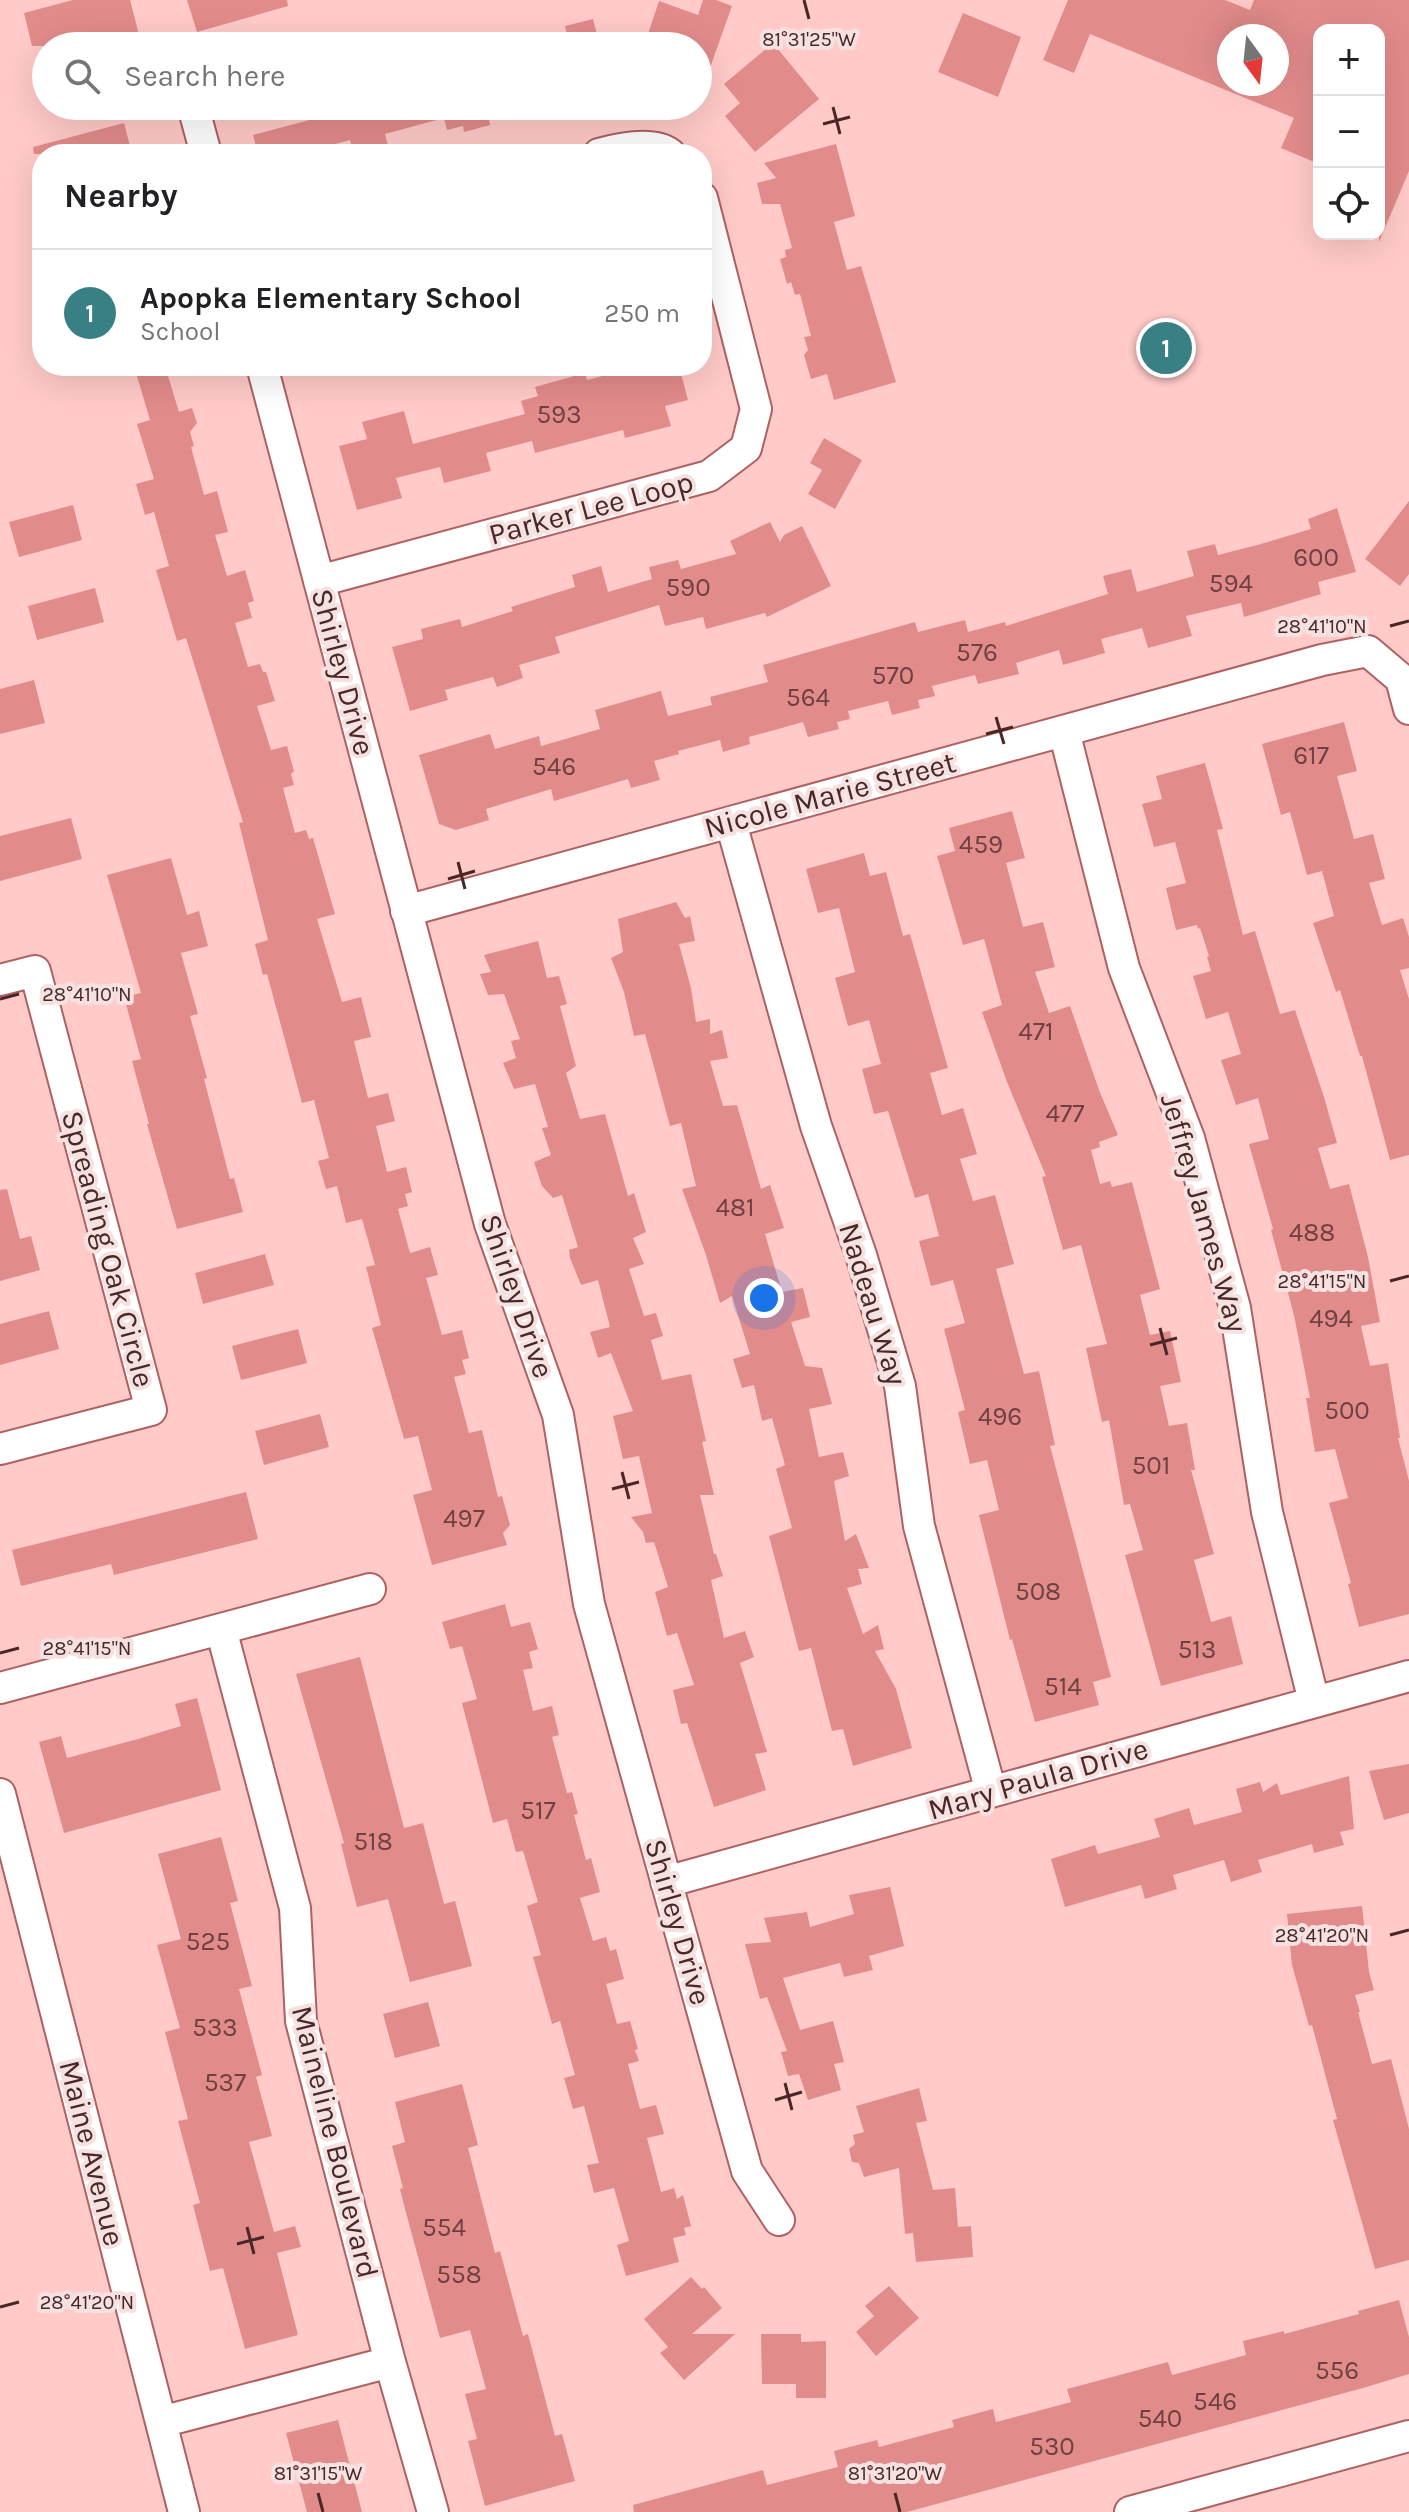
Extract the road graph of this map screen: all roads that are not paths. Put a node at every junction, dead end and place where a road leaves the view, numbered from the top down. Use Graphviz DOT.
graph roads {
  1 [pos="197,120"];
  2 [pos="203,144"];
  3 [pos="712,237"];
  4 [pos="265,376"];
  5 [pos="319,581"];
  6 [pos="1409,709"];
  7 [pos="1064,731"];
  8 [pos="731,823"];
  9 [pos="406,911"];
  10 [pos="0,980"];
  11 [pos="0,1449"];
  12 [pos="370,1589"];
  13 [pos="221,1629"];
  14 [pos="1409,1676"];
  15 [pos="0,1688"];
  16 [pos="1314,1702"];
  17 [pos="991,1792"];
  18 [pos="0,1794"];
  19 [pos="666,1882"];
  20 [pos="779,2220"];
  21 [pos="390,2362"];
  22 [pos="161,2422"];
  23 [pos="1409,2436"];
  24 [pos="184,2512"];
  25 [pos="433,2512"];
  26 [pos="1130,2512"];
  1 -- 2 [label="street"];
  3 -- 5 [label="street, Parker Lee Loop"];
  4 -- 5 [label="street, Shirley Drive"];
  5 -- 9 [label="street, Shirley Drive"];
  6 -- 7 [label="street, Nicole Marie Street"];
  7 -- 8 [label="street, Nicole Marie Street"];
  7 -- 16 [label="street, Jeffrey James Way"];
  8 -- 9 [label="street, Nicole Marie Street"];
  8 -- 17 [label="street, Nadeau Way"];
  9 -- 19 [label="street, Shirley Drive"];
  10 -- 11 [label="street, Spreading Oak Circle"];
  12 -- 13 [label="street"];
  13 -- 15 [label="street"];
  13 -- 21 [label="street, Maineline Boulevard"];
  14 -- 16 [label="street, Mary Paula Drive"];
  16 -- 17 [label="street, Mary Paula Drive"];
  17 -- 19 [label="street, Mary Paula Drive"];
  18 -- 22 [label="street, Maine Avenue"];
  19 -- 20 [label="street, Shirley Drive"];
  21 -- 22 [label="street"];
  21 -- 25 [label="street, Maineline Boulevard"];
  22 -- 24 [label="street, Maine Avenue"];
  23 -- 26 [label="street"];
}
